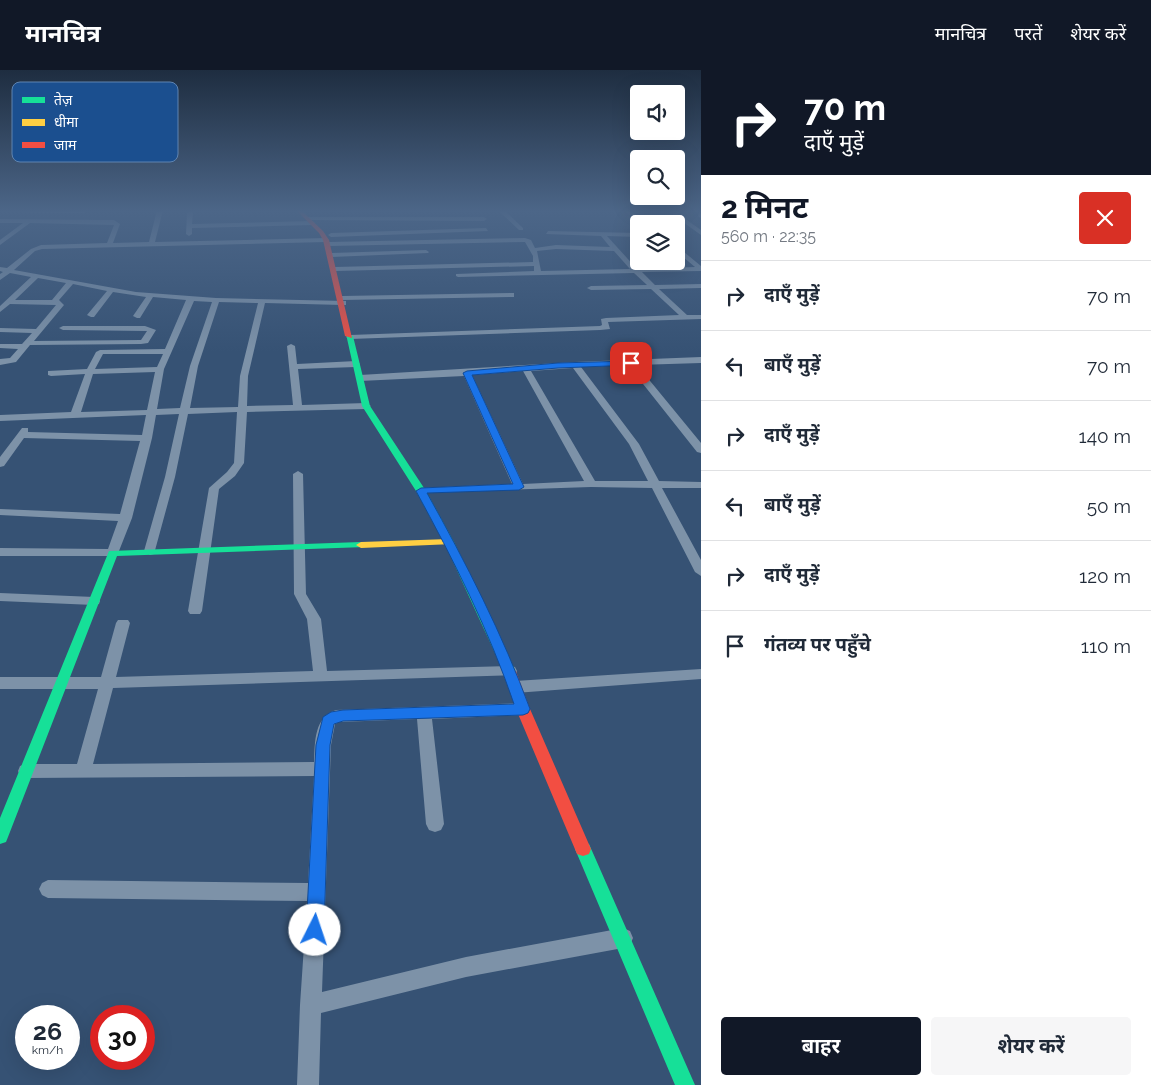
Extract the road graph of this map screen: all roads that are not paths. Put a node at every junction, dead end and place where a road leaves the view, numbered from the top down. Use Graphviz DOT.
graph roads {
  1 [pos="26,257"];
  2 [pos="331,257"];
  3 [pos="536,257"];
  4 [pos="687,257"];
  5 [pos="537,264"];
  6 [pos="0,269"];
  7 [pos="685,269"];
  8 [pos="701,269"];
  9 [pos="334,270"];
  10 [pos="635,270"];
  11 [pos="8,271"];
  12 [pos="538,272"];
  13 [pos="458,275"];
  14 [pos="36,276"];
  15 [pos="0,278"];
  16 [pos="71,282"];
  17 [pos="701,286"];
  18 [pos="653,287"];
  19 [pos="591,288"];
  20 [pos="111,290"];
  21 [pos="151,295"];
  22 [pos="511,295"];
  23 [pos="191,298"];
  24 [pos="216,300"];
  25 [pos="262,300"];
  26 [pos="342,300"];
  27 [pos="8,302"];
  28 [pos="57,302"];
  29 [pos="0,310"];
  30 [pos="91,315"];
  31 [pos="137,316"];
  32 [pos="685,317"];
  33 [pos="701,317"];
  34 [pos="63,328"];
  35 [pos="0,330"];
  36 [pos="38,331"];
  37 [pos="350,337"];
  38 [pos="26,345"];
  39 [pos="0,346"];
  40 [pos="291,346"];
  41 [pos="167,351"];
  42 [pos="701,360"];
  43 [pos="0,362"];
  44 [pos="631,363"];
  45 [pos="356,364"];
  46 [pos="575,364"];
  47 [pos="293,367"];
  48 [pos="524,368"];
  49 [pos="160,369"];
  50 [pos="90,371"];
  51 [pos="51,373"];
  52 [pos="467,373"];
  53 [pos="360,378"];
  54 [pos="366,406"];
  55 [pos="298,408"];
  56 [pos="241,409"];
  57 [pos="185,410"];
  58 [pos="152,412"];
  59 [pos="75,416"];
  60 [pos="34,417"];
  61 [pos="0,418"];
  62 [pos="20,436"];
  63 [pos="147,438"];
  64 [pos="701,450"];
  65 [pos="5,451"];
  66 [pos="0,464"];
  67 [pos="298,474"];
  68 [pos="590,484"];
  69 [pos="655,484"];
  70 [pos="701,485"];
  71 [pos="519,487"];
  72 [pos="421,491"];
  73 [pos="0,512"];
  74 [pos="126,518"];
  75 [pos="449,542"];
  76 [pos="298,548"];
  77 [pos="205,549"];
  78 [pos="150,551"];
  79 [pos="0,552"];
  80 [pos="114,553"];
  81 [pos="701,572"];
  82 [pos="0,597"];
  83 [pos="94,601"];
  84 [pos="195,611"];
  85 [pos="123,622"];
  86 [pos="510,671"];
  87 [pos="701,674"];
  88 [pos="321,676"];
  89 [pos="0,683"];
  90 [pos="106,683"];
  91 [pos="60,684"];
  92 [pos="515,687"];
  93 [pos="523,709"];
  94 [pos="424,713"];
  95 [pos="323,769"];
  96 [pos="26,771"];
  97 [pos="83,771"];
  98 [pos="435,824"];
  99 [pos="0,837"];
  100 [pos="48,889"];
  101 [pos="317,892"];
  102 [pos="623,938"];
  103 [pos="310,1006"];
  104 [pos="308,1085"];
  105 [pos="685,1085"];
  1 -- 11 [label="street"];
  2 -- 9 [label="street"];
  3 -- 5 [label="street"];
  4 -- 8 [label="street"];
  5 -- 9 [label="street"];
  5 -- 12 [label="street"];
  6 -- 11 [label="street"];
  7 -- 8 [label="street"];
  9 -- 26 [label="street"];
  10 -- 12 [label="street"];
  10 -- 18 [label="street"];
  11 -- 14 [label="street"];
  11 -- 15 [label="street"];
  12 -- 13 [label="street"];
  14 -- 16 [label="street"];
  14 -- 27 [label="street"];
  16 -- 20 [label="street"];
  16 -- 28 [label="street"];
  17 -- 18 [label="street"];
  18 -- 19 [label="street"];
  18 -- 32 [label="street"];
  20 -- 21 [label="street"];
  20 -- 30 [label="street"];
  21 -- 23 [label="street"];
  21 -- 31 [label="street"];
  22 -- 26 [label="street"];
  23 -- 24 [label="street"];
  23 -- 41 [label="street"];
  24 -- 25 [label="street"];
  24 -- 57 [label="street"];
  25 -- 26 [label="street"];
  25 -- 56 [label="street"];
  26 -- 37 [label="street"];
  27 -- 28 [label="street"];
  27 -- 29 [label="street"];
  28 -- 36 [label="street"];
  32 -- 33 [label="street"];
  32 -- 37 [label="street"];
  34 -- 38 [label="street"];
  35 -- 36 [label="street"];
  36 -- 38 [label="street"];
  37 -- 45 [label="street"];
  38 -- 39 [label="street"];
  38 -- 43 [label="street"];
  40 -- 47 [label="street"];
  41 -- 49 [label="street"];
  41 -- 50 [label="street"];
  42 -- 44 [label="street"];
  44 -- 46 [label="street"];
  44 -- 64 [label="street"];
  45 -- 47 [label="street"];
  45 -- 53 [label="street"];
  46 -- 48 [label="street"];
  46 -- 69 [label="street"];
  47 -- 55 [label="street"];
  48 -- 52 [label="street"];
  48 -- 68 [label="street"];
  49 -- 50 [label="street"];
  49 -- 58 [label="street"];
  50 -- 51 [label="street"];
  50 -- 59 [label="street"];
  52 -- 53 [label="street"];
  52 -- 71 [label="street"];
  53 -- 54 [label="street"];
  54 -- 55 [label="street"];
  54 -- 72 [label="street"];
  55 -- 56 [label="street"];
  56 -- 57 [label="street"];
  56 -- 77 [label="street"];
  57 -- 58 [label="street"];
  57 -- 78 [label="street"];
  58 -- 59 [label="street"];
  58 -- 63 [label="street"];
  59 -- 60 [label="street"];
  60 -- 61 [label="street"];
  60 -- 62 [label="street"];
  62 -- 63 [label="street"];
  62 -- 65 [label="street"];
  63 -- 74 [label="street"];
  65 -- 66 [label="street"];
  67 -- 76 [label="street"];
  68 -- 69 [label="street"];
  68 -- 71 [label="street"];
  69 -- 70 [label="street"];
  69 -- 81 [label="street"];
  71 -- 72 [label="street"];
  72 -- 75 [label="street"];
  73 -- 74 [label="street"];
  74 -- 80 [label="street"];
  75 -- 76 [label="street"];
  75 -- 86 [label="street"];
  76 -- 77 [label="street"];
  76 -- 88 [label="street"];
  77 -- 78 [label="street"];
  77 -- 84 [label="street"];
  78 -- 80 [label="street"];
  79 -- 80 [label="street"];
  80 -- 83 [label="street"];
  82 -- 83 [label="street"];
  83 -- 91 [label="street"];
  85 -- 90 [label="street"];
  86 -- 88 [label="street"];
  86 -- 92 [label="street"];
  87 -- 92 [label="street"];
  88 -- 90 [label="street"];
  89 -- 91 [label="street"];
  90 -- 91 [label="street"];
  90 -- 97 [label="street"];
  91 -- 96 [label="street"];
  92 -- 93 [label="street"];
  93 -- 94 [label="street"];
  93 -- 102 [label="street"];
  94 -- 95 [label="street"];
  94 -- 98 [label="street"];
  95 -- 97 [label="street"];
  95 -- 101 [label="street"];
  96 -- 97 [label="street"];
  96 -- 99 [label="street"];
  100 -- 101 [label="street"];
  101 -- 103 [label="street"];
  102 -- 103 [label="street"];
  102 -- 105 [label="street"];
  103 -- 104 [label="street"];
}
